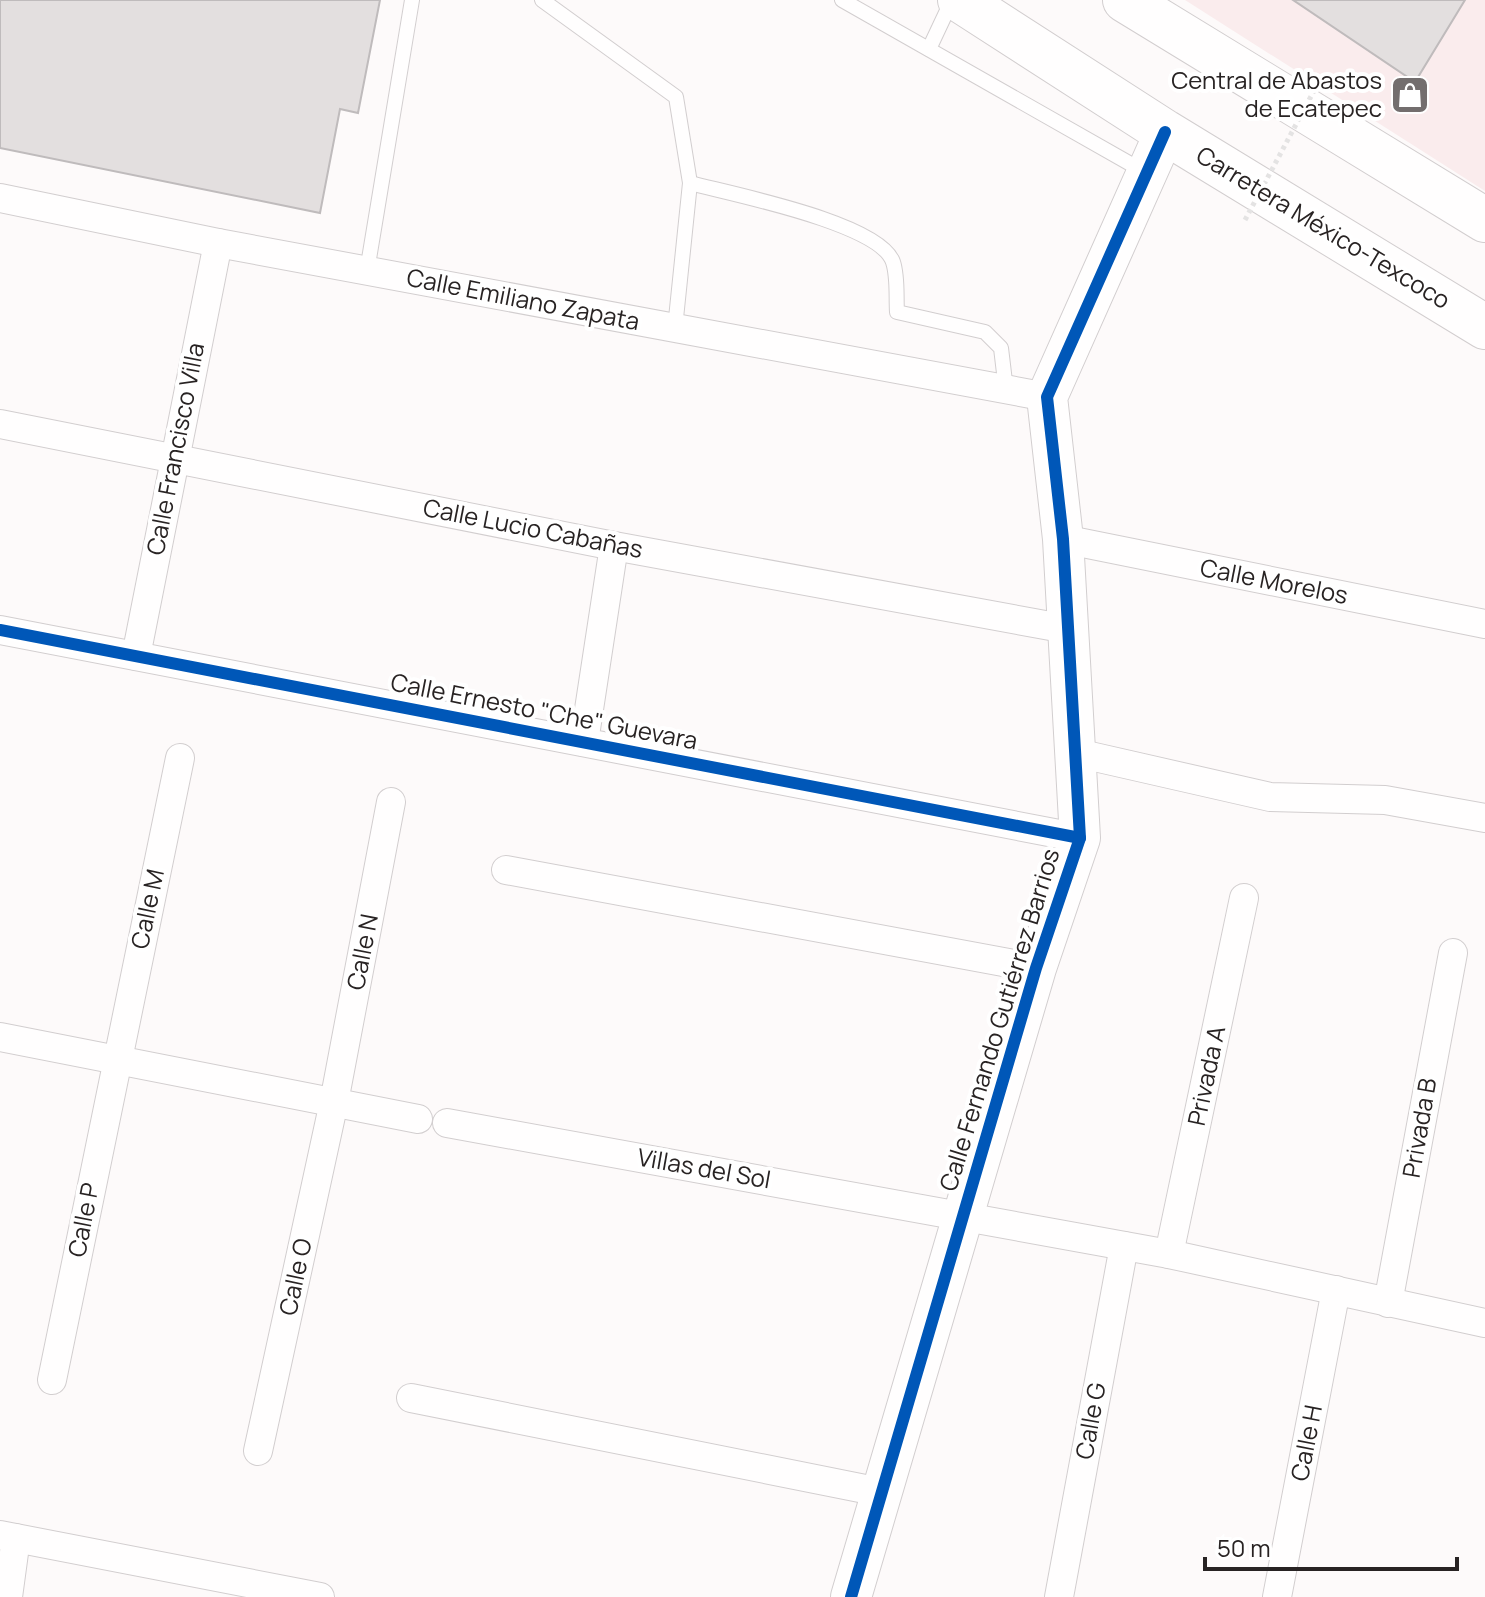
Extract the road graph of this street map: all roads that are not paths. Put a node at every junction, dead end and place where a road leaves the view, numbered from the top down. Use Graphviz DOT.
graph roads {
  1 [pos="412,0"];
  2 [pos="542,0"];
  3 [pos="842,0"];
  4 [pos="952,0"];
  5 [pos="960,0"];
  6 [pos="1195,0"];
  7 [pos="1132,4"];
  8 [pos="929,49"];
  9 [pos="1165,132"];
  10 [pos="1147,173"];
  11 [pos="690,183"];
  12 [pos="0,198"];
  13 [pos="1485,220"];
  14 [pos="218,243"];
  15 [pos="367,271"];
  16 [pos="1485,327"];
  17 [pos="675,328"];
  18 [pos="1006,390"];
  19 [pos="1047,397"];
  20 [pos="0,424"];
  21 [pos="173,457"];
  22 [pos="1063,539"];
  23 [pos="614,546"];
  24 [pos="1485,624"];
  25 [pos="1067,629"];
  26 [pos="0,630"];
  27 [pos="136,656"];
  28 [pos="584,742"];
  29 [pos="1077,753"];
  30 [pos="180,758"];
  31 [pos="391,802"];
  32 [pos="1485,818"];
  33 [pos="1080,838"];
  34 [pos="506,870"];
  35 [pos="1244,898"];
  36 [pos="1453,953"];
  37 [pos="1036,968"];
  38 [pos="0,1037"];
  39 [pos="116,1060"];
  40 [pos="334,1102"];
  41 [pos="418,1119"];
  42 [pos="447,1123"];
  43 [pos="962,1216"];
  44 [pos="1124,1246"];
  45 [pos="1169,1254"];
  46 [pos="1336,1290"];
  47 [pos="1388,1303"];
  48 [pos="1485,1323"];
  49 [pos="52,1380"];
  50 [pos="411,1398"];
  51 [pos="258,1451"];
  52 [pos="880,1492"];
  53 [pos="8,1536"];
  54 [pos="212,1586"];
  55 [pos="8,1597"];
  56 [pos="320,1597"];
  57 [pos="851,1597"];
  58 [pos="1059,1597"];
  59 [pos="1277,1597"];
  1 -- 15 [label="lane"];
  2 -- 11 [label="lane"];
  3 -- 8 [label="lane"];
  4 -- 8 [label="lane"];
  5 -- 9 [label="highway, Carretera México-Texcoco"];
  6 -- 7 [label="highway"];
  7 -- 13 [label="highway"];
  8 -- 10 [label="lane"];
  9 -- 10 [label="street"];
  9 -- 16 [label="highway, Carretera México-Texcoco"];
  10 -- 19 [label="street"];
  11 -- 17 [label="lane"];
  11 -- 18 [label="lane"];
  12 -- 14 [label="street, Calle Emiliano Zapata"];
  14 -- 15 [label="street, Calle Emiliano Zapata"];
  14 -- 21 [label="street, Calle Francisco Villa"];
  15 -- 17 [label="street, Calle Emiliano Zapata"];
  17 -- 18 [label="street, Calle Emiliano Zapata"];
  18 -- 19 [label="street, Calle Emiliano Zapata"];
  19 -- 22 [label="street, Calle Fernando Gutiérrez Barrios"];
  20 -- 21 [label="street, Calle Lucio Cabañas"];
  21 -- 23 [label="street, Calle Lucio Cabañas"];
  21 -- 27 [label="street, Calle Francisco Villa"];
  22 -- 24 [label="street, Calle Morelos"];
  22 -- 25 [label="street, Calle Fernando Gutiérrez Barrios"];
  23 -- 25 [label="street, Calle Lucio Cabañas"];
  23 -- 28 [label="street"];
  25 -- 29 [label="street, Calle Fernando Gutiérrez Barrios"];
  26 -- 27 [label="street, Calle Ernesto \"Che\" Guevara"];
  27 -- 28 [label="street, Calle Ernesto \"Che\" Guevara"];
  28 -- 33 [label="street, Calle Ernesto \"Che\" Guevara"];
  29 -- 32 [label="street"];
  29 -- 33 [label="street, Calle Fernando Gutiérrez Barrios"];
  30 -- 39 [label="street, Calle M"];
  31 -- 40 [label="street, Calle N"];
  33 -- 37 [label="street, Calle Fernando Gutiérrez Barrios"];
  34 -- 37 [label="street"];
  35 -- 45 [label="street, Privada A"];
  36 -- 47 [label="street, Privada B"];
  37 -- 43 [label="street, Calle Fernando Gutiérrez Barrios"];
  38 -- 39 [label="street"];
  39 -- 40 [label="street"];
  39 -- 49 [label="street, Calle P"];
  40 -- 41 [label="street"];
  40 -- 51 [label="street, Calle O"];
  42 -- 43 [label="street, Villas del Sol"];
  43 -- 44 [label="street, Villas del Sol"];
  43 -- 52 [label="street, Calle Fernando Gutiérrez Barrios"];
  44 -- 45 [label="street, Villas del Sol"];
  44 -- 58 [label="street, Calle G"];
  45 -- 46 [label="street, Villas del Sol"];
  46 -- 47 [label="street, Villas del Sol"];
  46 -- 59 [label="street, Calle H"];
  47 -- 48 [label="street, Villas del Sol"];
  50 -- 52 [label="street"];
  52 -- 57 [label="street, Calle Fernando Gutiérrez Barrios"];
  53 -- 54 [label="street"];
  53 -- 55 [label="street"];
  54 -- 56 [label="street"];
}
